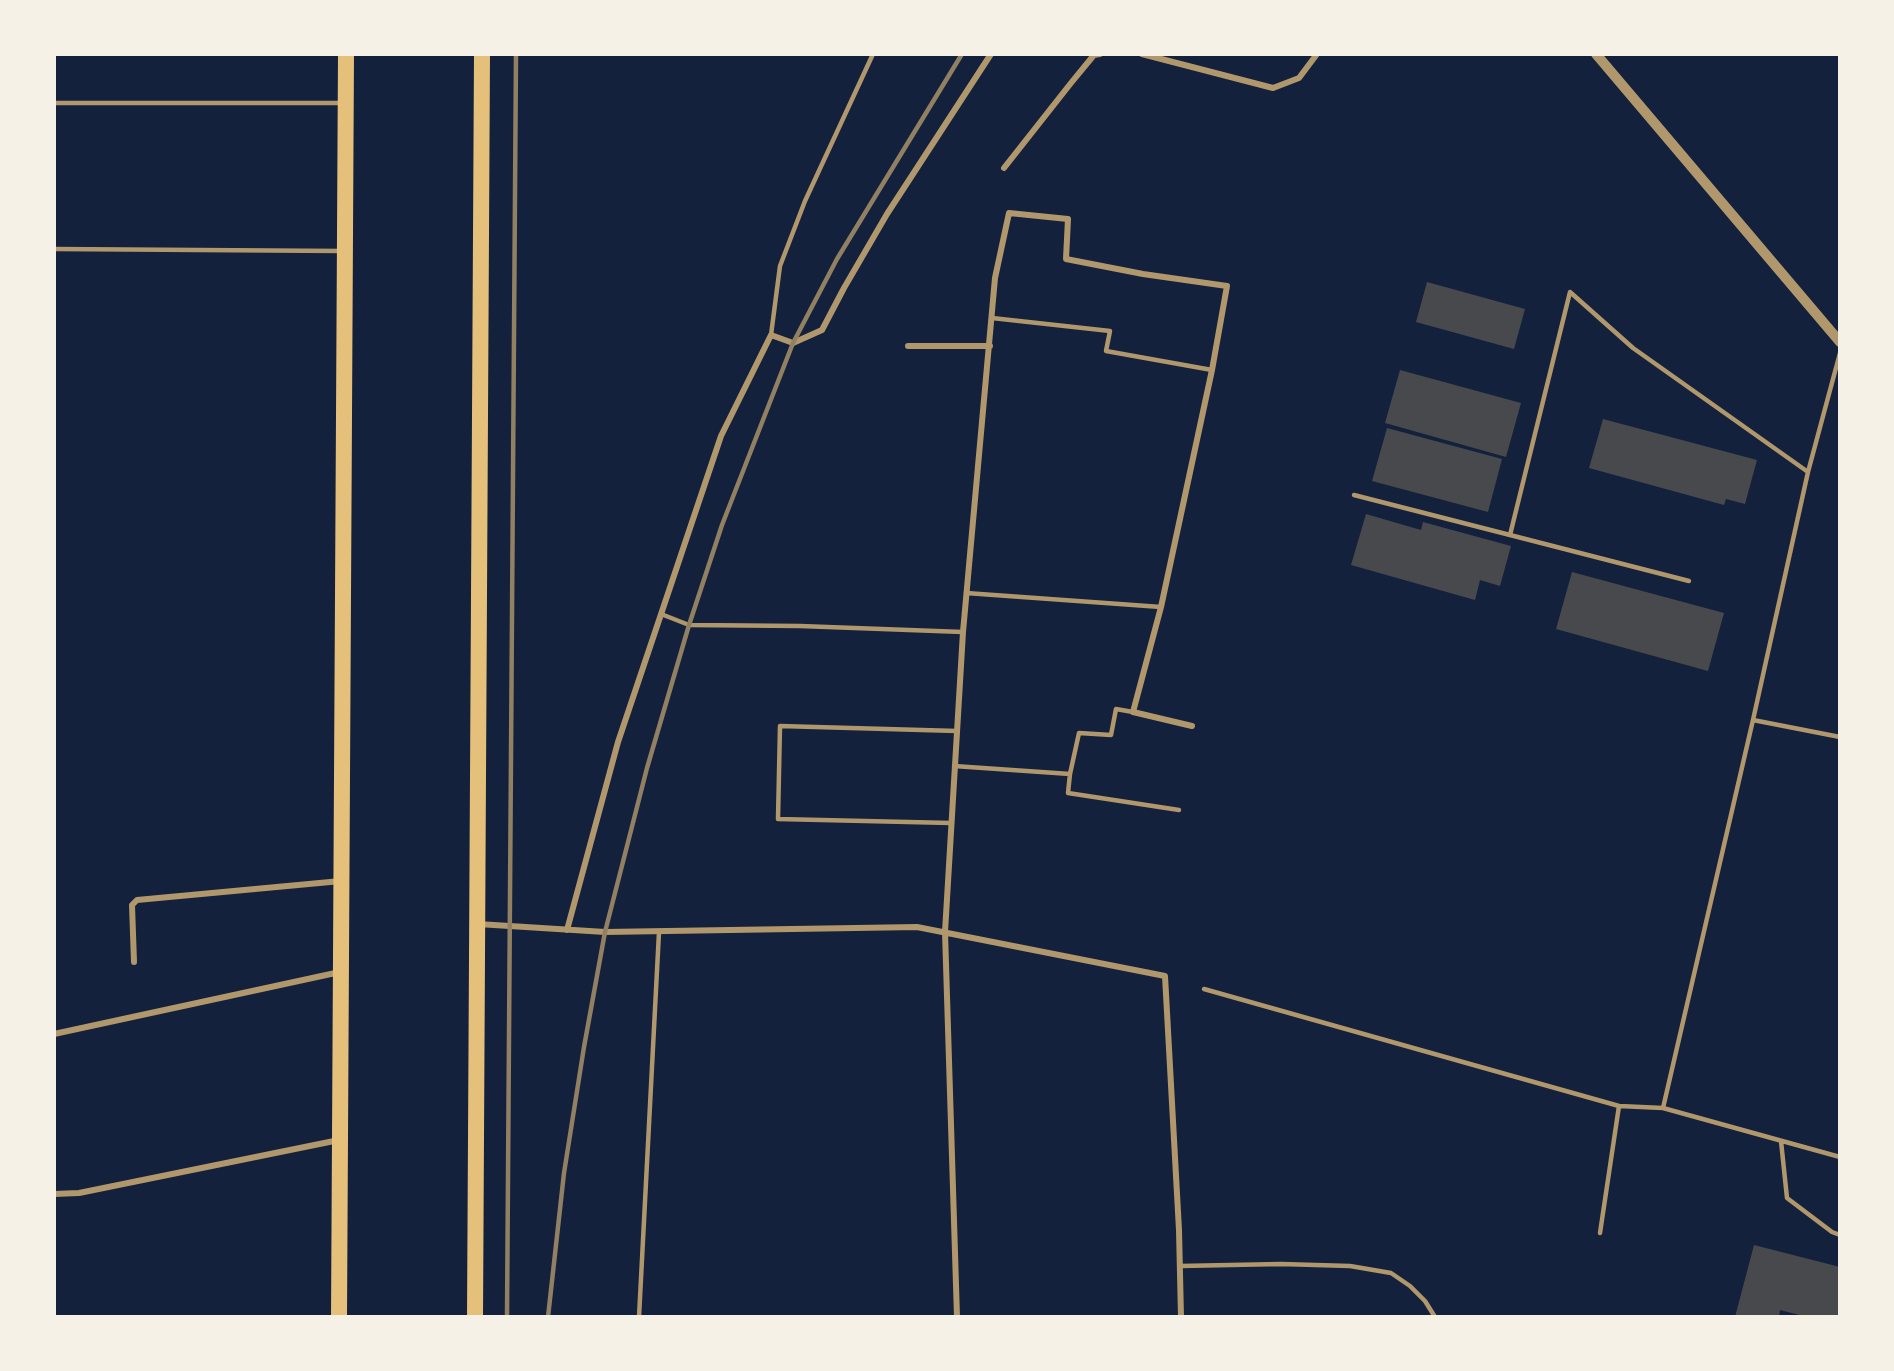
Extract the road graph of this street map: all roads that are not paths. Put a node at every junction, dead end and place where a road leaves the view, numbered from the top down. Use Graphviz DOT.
graph roads {
  1 [pos="346,54"];
  2 [pos="482,54"];
  3 [pos="873,54"];
  4 [pos="991,54"];
  5 [pos="1100,54"];
  6 [pos="1142,54"];
  7 [pos="1317,54"];
  8 [pos="1596,54"];
  9 [pos="54,103"];
  10 [pos="346,103"];
  11 [pos="1004,168"];
  12 [pos="54,249"];
  13 [pos="345,251"];
  14 [pos="992,318"];
  15 [pos="771,335"];
  16 [pos="1840,342"];
  17 [pos="908,346"];
  18 [pos="990,346"];
  19 [pos="1840,353"];
  20 [pos="1212,370"];
  21 [pos="1808,472"];
  22 [pos="1354,495"];
  23 [pos="1510,535"];
  24 [pos="1689,581"];
  25 [pos="966,593"];
  26 [pos="1161,607"];
  27 [pos="661,614"];
  28 [pos="963,632"];
  29 [pos="1133,712"];
  30 [pos="1753,720"];
  31 [pos="1192,726"];
  32 [pos="957,731"];
  33 [pos="1840,737"];
  34 [pos="954,766"];
  35 [pos="1070,774"];
  36 [pos="1179,810"];
  37 [pos="951,823"];
  38 [pos="341,881"];
  39 [pos="478,924"];
  40 [pos="567,930"];
  41 [pos="659,932"];
  42 [pos="945,932"];
  43 [pos="134,962"];
  44 [pos="341,972"];
  45 [pos="1204,989"];
  46 [pos="54,1034"];
  47 [pos="1619,1106"];
  48 [pos="1663,1108"];
  49 [pos="340,1140"];
  50 [pos="1780,1141"];
  51 [pos="1840,1157"];
  52 [pos="54,1194"];
  53 [pos="1600,1233"];
  54 [pos="1840,1235"];
  55 [pos="1180,1266"];
  56 [pos="339,1317"];
  57 [pos="476,1317"];
  58 [pos="639,1317"];
  59 [pos="957,1317"];
  60 [pos="1181,1317"];
  61 [pos="1435,1317"];
  1 -- 10 [label="highway"];
  2 -- 39 [label="highway"];
  3 -- 15 [label="lane"];
  4 -- 15 [label="street"];
  5 -- 11 [label="street"];
  6 -- 7 [label="street"];
  8 -- 16 [label="street"];
  9 -- 10 [label="lane"];
  10 -- 13 [label="highway"];
  12 -- 13 [label="lane"];
  13 -- 38 [label="highway"];
  14 -- 18 [label="street"];
  14 -- 20 [label="lane"];
  14 -- 20 [label="street"];
  15 -- 27 [label="street"];
  17 -- 18 [label="street"];
  18 -- 25 [label="street"];
  19 -- 21 [label="lane"];
  20 -- 26 [label="street"];
  21 -- 23 [label="lane"];
  21 -- 30 [label="lane"];
  22 -- 23 [label="lane"];
  23 -- 24 [label="lane"];
  25 -- 26 [label="lane"];
  25 -- 28 [label="street"];
  26 -- 29 [label="street"];
  27 -- 28 [label="lane"];
  27 -- 40 [label="street"];
  28 -- 32 [label="street"];
  29 -- 31 [label="street"];
  29 -- 35 [label="lane"];
  30 -- 33 [label="lane"];
  30 -- 48 [label="lane"];
  32 -- 34 [label="street"];
  32 -- 37 [label="lane"];
  34 -- 35 [label="lane"];
  34 -- 37 [label="street"];
  35 -- 36 [label="lane"];
  37 -- 42 [label="street"];
  38 -- 43 [label="street"];
  38 -- 44 [label="highway"];
  39 -- 40 [label="street"];
  39 -- 57 [label="highway"];
  40 -- 41 [label="street"];
  41 -- 42 [label="street"];
  41 -- 58 [label="lane"];
  42 -- 55 [label="street"];
  42 -- 59 [label="street"];
  44 -- 46 [label="street"];
  44 -- 49 [label="highway"];
  45 -- 47 [label="lane"];
  47 -- 48 [label="lane"];
  47 -- 53 [label="lane"];
  48 -- 50 [label="lane"];
  49 -- 52 [label="street"];
  49 -- 56 [label="highway"];
  50 -- 51 [label="lane"];
  50 -- 54 [label="lane"];
  55 -- 60 [label="street"];
  55 -- 61 [label="lane"];
}
